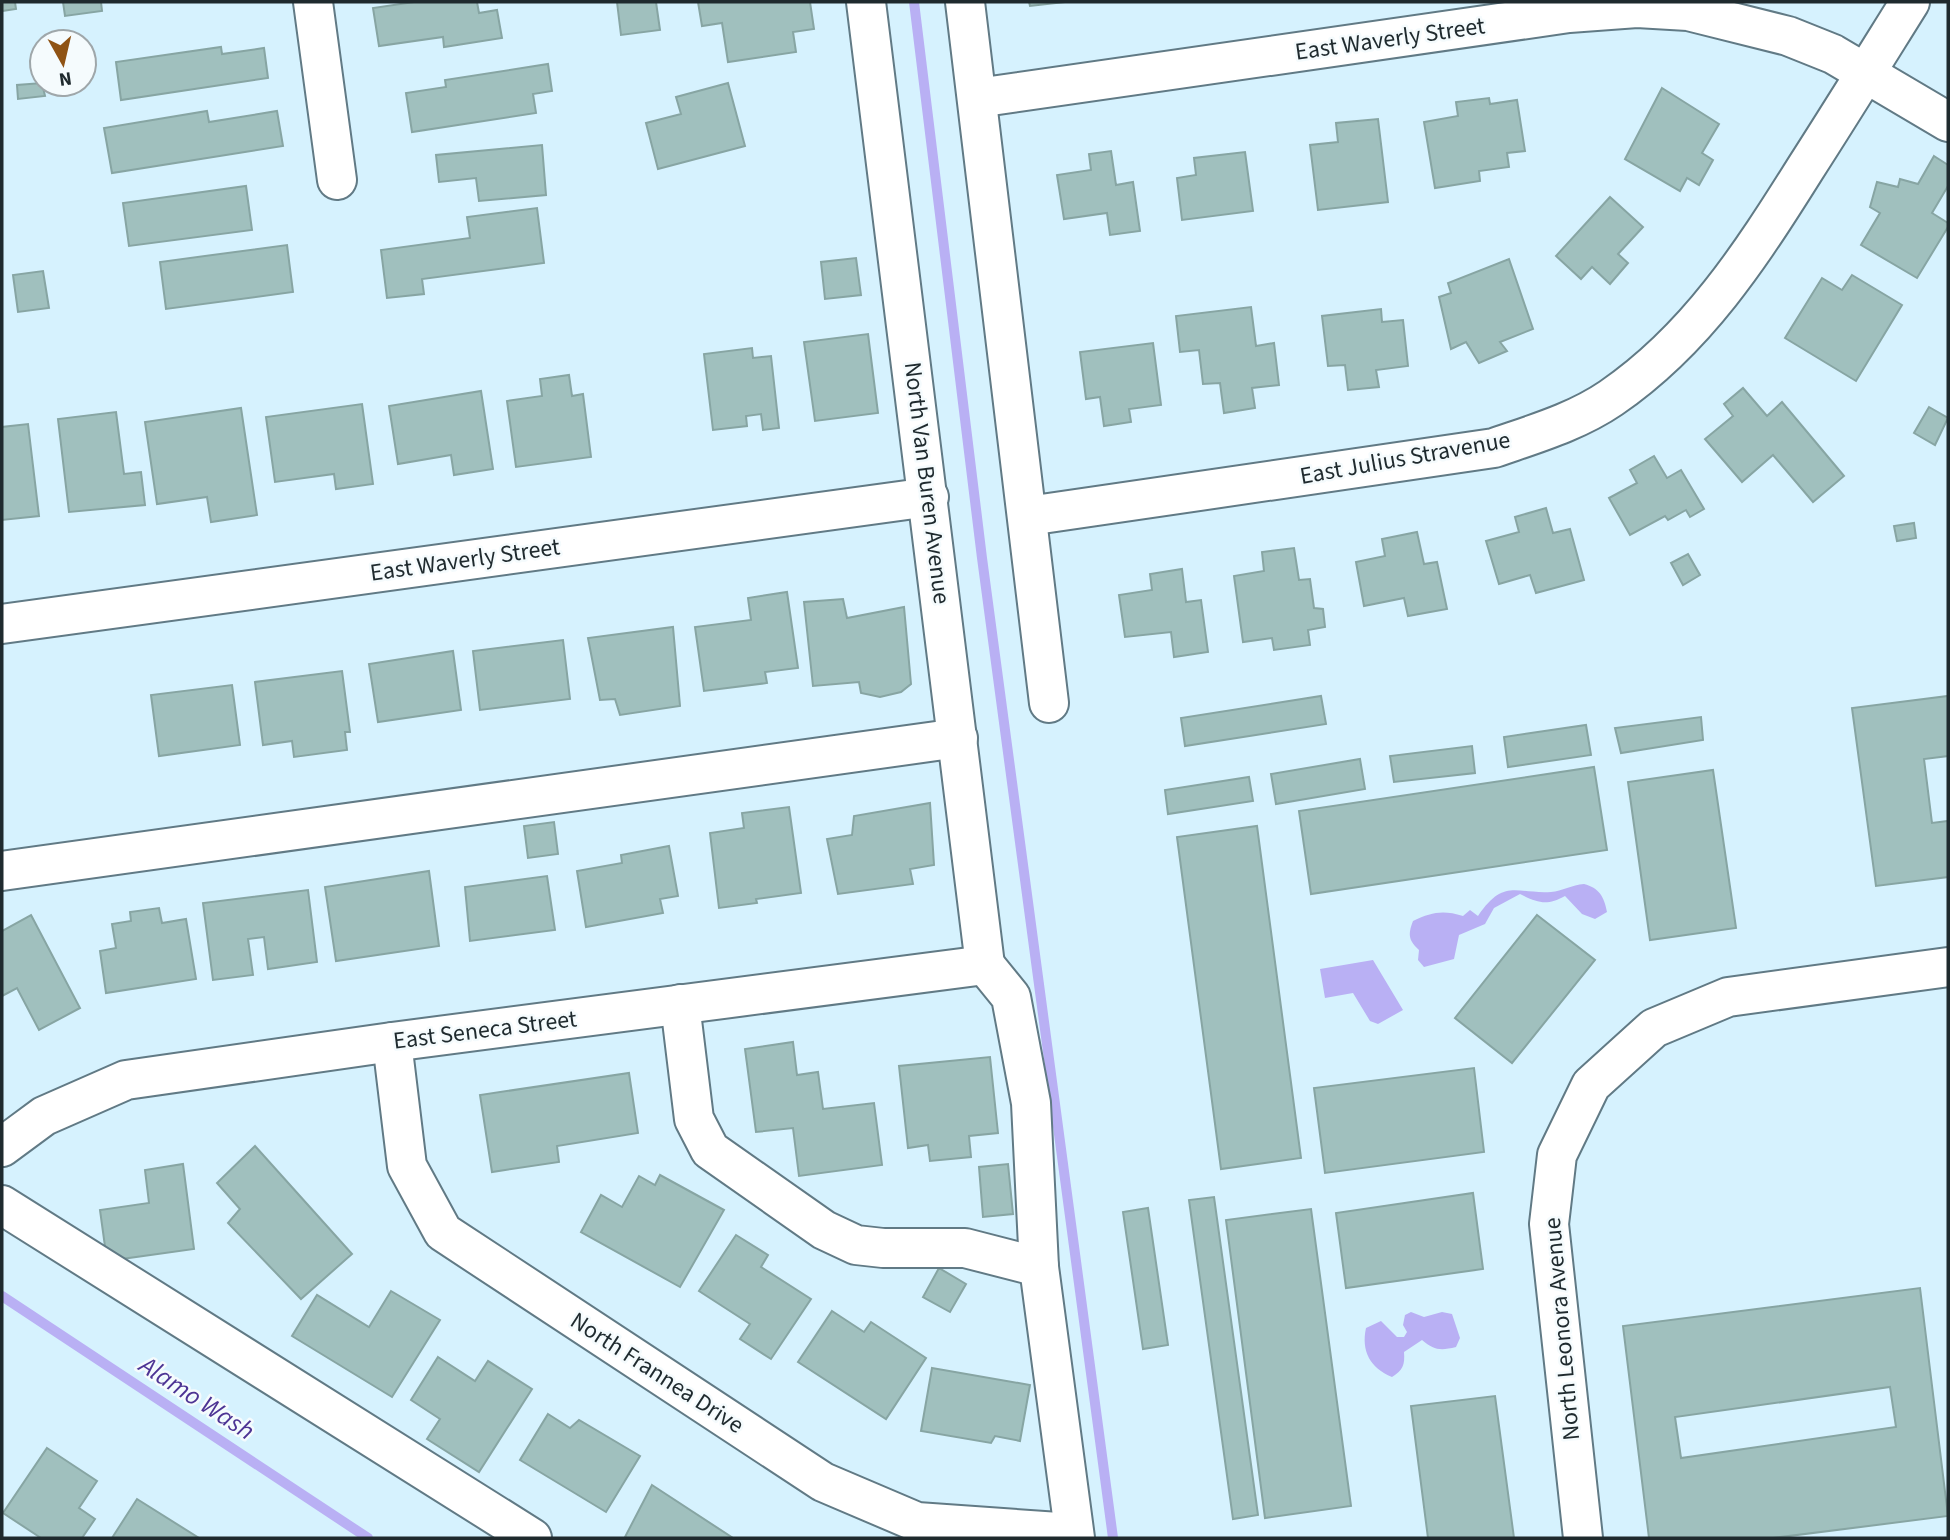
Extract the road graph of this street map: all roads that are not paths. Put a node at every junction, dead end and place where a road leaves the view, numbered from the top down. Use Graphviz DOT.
graph roads {
  1 [pos="313,2"];
  2 [pos="866,2"];
  3 [pos="965,2"];
  4 [pos="1910,2"];
  5 [pos="1866,73"];
  6 [pos="977,98"];
  7 [pos="1948,122"];
  8 [pos="337,180"];
  9 [pos="929,497"];
  10 [pos="1028,516"];
  11 [pos="2,624"];
  12 [pos="1049,703"];
  13 [pos="958,738"];
  14 [pos="2,871"];
  15 [pos="985,965"];
  16 [pos="1948,967"];
  17 [pos="680,1004"];
  18 [pos="392,1042"];
  19 [pos="2,1147"];
  20 [pos="2,1205"];
  21 [pos="1039,1267"];
  22 [pos="1074,1536"];
  23 [pos="532,1538"];
  24 [pos="1583,1538"];
  1 -- 8 [label="street"];
  2 -- 9 [label="street, North Van Buren Avenue"];
  3 -- 6 [label="street"];
  4 -- 5 [label="street, East Julius Stravenue"];
  5 -- 6 [label="street, East Waverly Street"];
  5 -- 7 [label="street, East Waverly Street"];
  5 -- 10 [label="street, East Julius Stravenue"];
  6 -- 10 [label="street"];
  9 -- 11 [label="street, East Waverly Street"];
  9 -- 13 [label="street, North Van Buren Avenue"];
  10 -- 12 [label="street"];
  13 -- 14 [label="street"];
  13 -- 15 [label="street, North Van Buren Avenue"];
  15 -- 17 [label="street, East Seneca Street"];
  15 -- 21 [label="street"];
  16 -- 24 [label="street, North Leonora Avenue"];
  17 -- 18 [label="street, East Seneca Street"];
  17 -- 21 [label="street"];
  18 -- 19 [label="street, East Seneca Street"];
  18 -- 22 [label="street, North Frannea Drive"];
  20 -- 23 [label="street"];
  21 -- 22 [label="street"];
}
